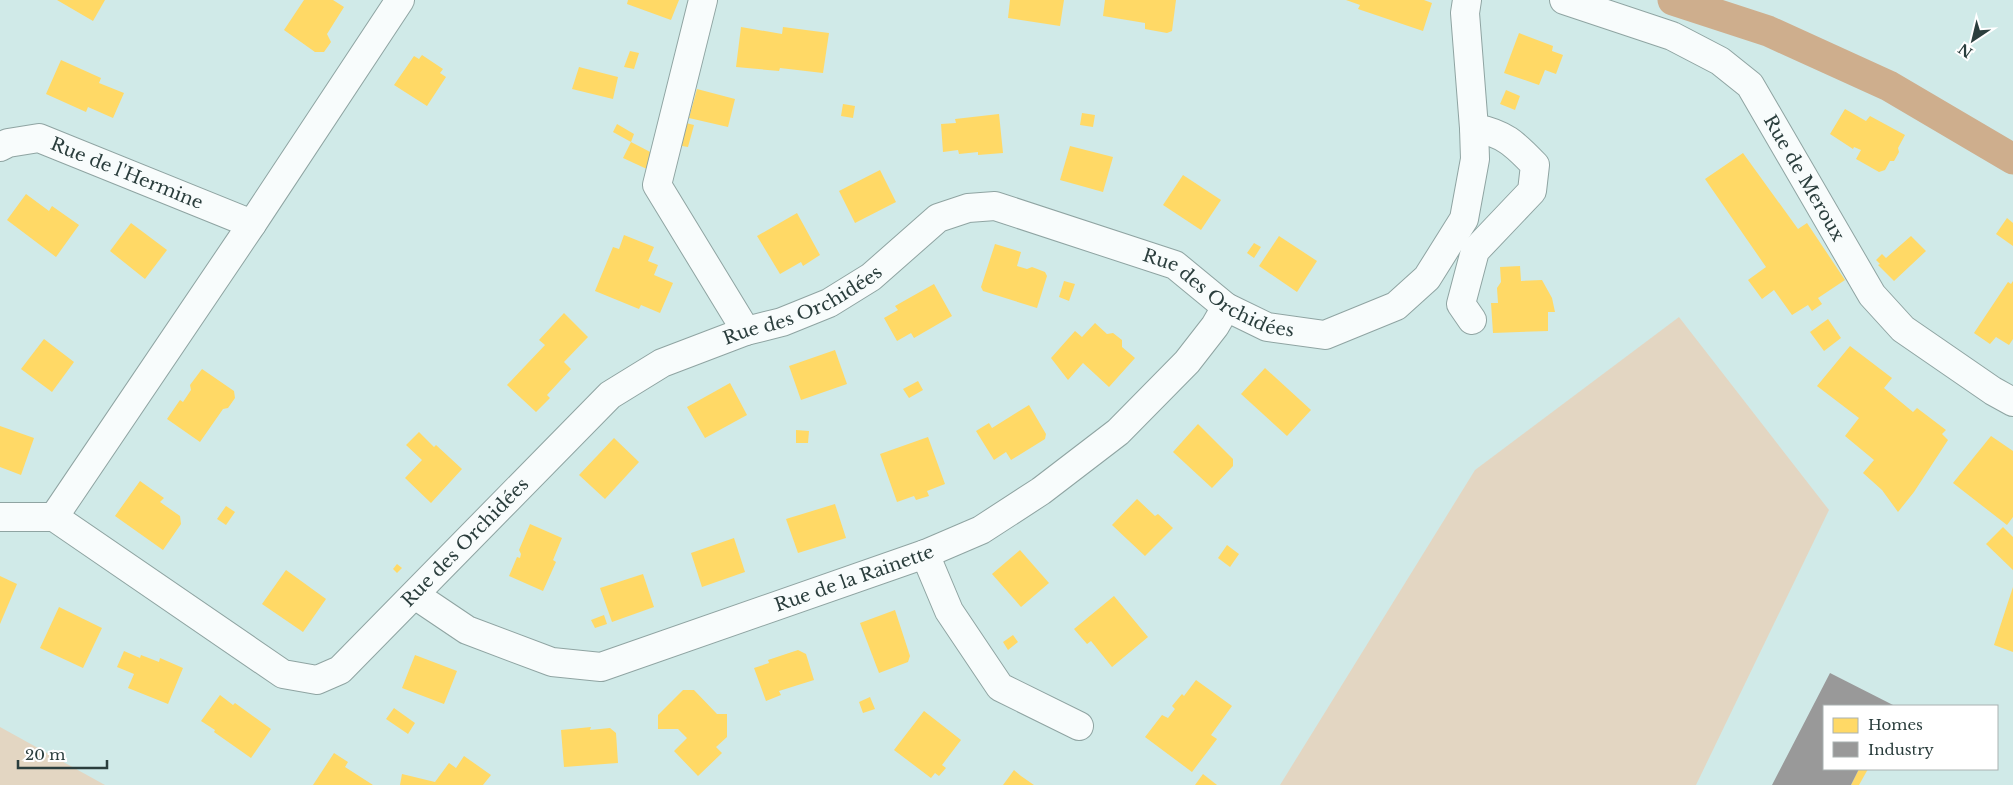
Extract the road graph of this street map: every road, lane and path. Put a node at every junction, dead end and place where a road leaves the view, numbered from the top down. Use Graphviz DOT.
graph roads {
  1 [pos="400,0"];
  2 [pos="703,0"];
  3 [pos="1467,0"];
  4 [pos="1564,0"];
  5 [pos="1474,128"];
  6 [pos="0,147"];
  7 [pos="252,224"];
  8 [pos="1226,307"];
  9 [pos="1472,320"];
  10 [pos="746,331"];
  11 [pos="2013,402"];
  12 [pos="54,516"];
  13 [pos="0,517"];
  14 [pos="925,554"];
  15 [pos="415,595"];
  16 [pos="1079,726"];
  1 -- 7 [label="street"];
  2 -- 10 [label="street"];
  3 -- 5 [label="street, Rue des Orchidées"];
  4 -- 11 [label="street, Rue de Meroux"];
  5 -- 8 [label="street, Rue des Orchidées"];
  5 -- 9 [label="street"];
  6 -- 7 [label="street, Rue de l'Hermine"];
  7 -- 12 [label="street"];
  8 -- 10 [label="street, Rue des Orchidées"];
  8 -- 14 [label="street, Rue de la Rainette"];
  10 -- 15 [label="street, Rue des Orchidées"];
  12 -- 13 [label="street"];
  12 -- 15 [label="street, Rue des Orchidées"];
  14 -- 15 [label="street, Rue de la Rainette"];
  14 -- 16 [label="street"];
}
